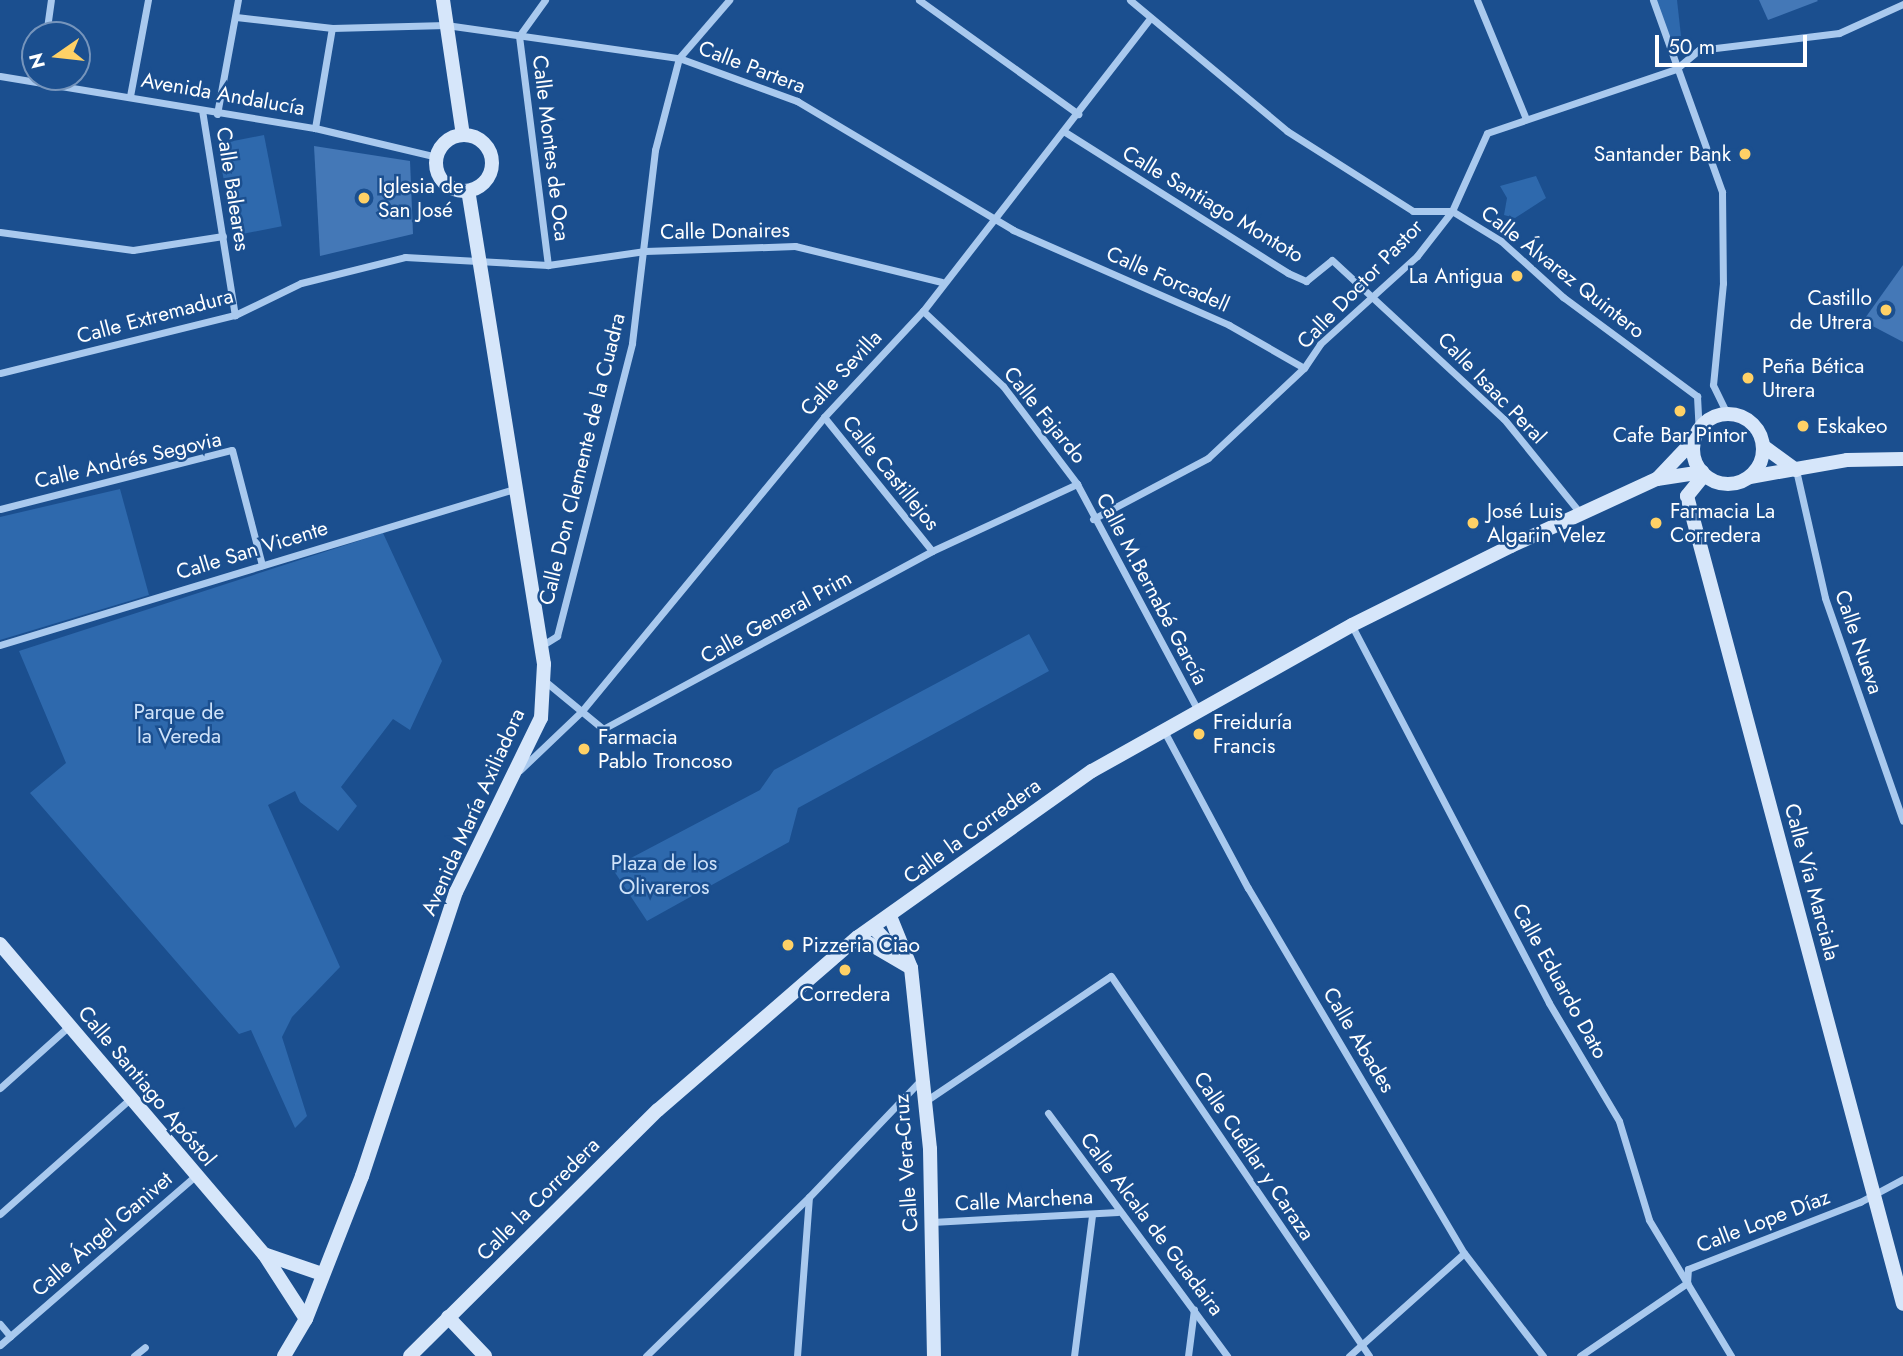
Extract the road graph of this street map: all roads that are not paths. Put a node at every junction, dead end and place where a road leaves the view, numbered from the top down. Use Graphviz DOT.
graph roads {
  1 [pos="51,0"];
  2 [pos="148,0"];
  3 [pos="238,0"];
  4 [pos="443,0"];
  5 [pos="545,0"];
  6 [pos="729,0"];
  7 [pos="919,0"];
  8 [pos="1130,0"];
  9 [pos="1477,0"];
  10 [pos="1653,0"];
  11 [pos="1903,4"];
  12 [pos="236,17"];
  13 [pos="1150,18"];
  14 [pos="48,21"];
  15 [pos="446,25"];
  16 [pos="332,28"];
  17 [pos="519,36"];
  18 [pos="679,58"];
  19 [pos="1675,69"];
  20 [pos="0,76"];
  21 [pos="21,78"];
  22 [pos="91,89"];
  23 [pos="130,96"];
  24 [pos="202,110"];
  25 [pos="217,114"];
  26 [pos="1078,114"];
  27 [pos="1526,119"];
  28 [pos="315,128"];
  29 [pos="1065,132"];
  30 [pos="463,135"];
  31 [pos="437,157"];
  32 [pos="468,191"];
  33 [pos="1452,211"];
  34 [pos="998,218"];
  35 [pos="1013,230"];
  36 [pos="0,232"];
  37 [pos="223,236"];
  38 [pos="645,251"];
  39 [pos="479,261"];
  40 [pos="548,265"];
  41 [pos="942,282"];
  42 [pos="1369,299"];
  43 [pos="923,311"];
  44 [pos="235,315"];
  45 [pos="1304,369"];
  46 [pos="0,373"];
  47 [pos="1713,386"];
  48 [pos="1697,396"];
  49 [pos="1727,414"];
  50 [pos="824,417"];
  51 [pos="1697,434"];
  52 [pos="1763,446"];
  53 [pos="1903,459"];
  54 [pos="1796,470"];
  55 [pos="1703,474"];
  56 [pos="1751,477"];
  57 [pos="1657,480"];
  58 [pos="1077,484"];
  59 [pos="514,489"];
  60 [pos="0,509"];
  61 [pos="1580,513"];
  62 [pos="1093,519"];
  63 [pos="932,551"];
  64 [pos="262,565"];
  65 [pos="1352,625"];
  66 [pos="0,645"];
  67 [pos="541,646"];
  68 [pos="546,682"];
  69 [pos="1198,711"];
  70 [pos="581,712"];
  71 [pos="1163,730"];
  72 [pos="513,777"];
  73 [pos="1903,821"];
  74 [pos="890,916"];
  75 [pos="874,928"];
  76 [pos="858,937"];
  77 [pos="0,944"];
  78 [pos="911,968"];
  79 [pos="69,1026"];
  80 [pos="921,1079"];
  81 [pos="0,1088"];
  82 [pos="130,1099"];
  83 [pos="924,1102"];
  84 [pos="1048,1113"];
  85 [pos="195,1176"];
  86 [pos="1903,1179"];
  87 [pos="1873,1193"];
  88 [pos="809,1197"];
  89 [pos="1118,1212"];
  90 [pos="0,1214"];
  91 [pos="1092,1215"];
  92 [pos="931,1222"];
  93 [pos="264,1254"];
  94 [pos="1464,1254"];
  95 [pos="321,1274"];
  96 [pos="1686,1283"];
  97 [pos="1903,1304"];
  98 [pos="1194,1309"];
  99 [pos="448,1317"];
  100 [pos="306,1319"];
  101 [pos="0,1324"];
  102 [pos="10,1336"];
  103 [pos="0,1345"];
  104 [pos="1361,1346"];
  105 [pos="145,1347"];
  106 [pos="134,1356"];
  107 [pos="284,1356"];
  108 [pos="410,1356"];
  109 [pos="485,1356"];
  110 [pos="646,1356"];
  111 [pos="797,1356"];
  112 [pos="934,1356"];
  113 [pos="1074,1356"];
  114 [pos="1188,1356"];
  115 [pos="1227,1356"];
  116 [pos="1349,1356"];
  117 [pos="1368,1356"];
  118 [pos="1543,1356"];
  119 [pos="1580,1356"];
  120 [pos="1731,1356"];
  1 -- 14 [label="street"];
  2 -- 23 [label="street"];
  3 -- 12 [label="street"];
  4 -- 15 [label="street"];
  5 -- 17 [label="street, Calle Montes de Oca"];
  6 -- 18 [label="street, Calle Don Clemente de la Cuadra"];
  7 -- 26 [label="street"];
  8 -- 13 [label="street, Calle Álvarez Quintero"];
  9 -- 27 [label="street"];
  10 -- 19 [label="street"];
  11 -- 19 [label="street, Calle Doctor Pastor"];
  12 -- 16 [label="street, Calle Partera"];
  12 -- 25 [label="street"];
  13 -- 26 [label="street, Calle Sevilla"];
  13 -- 33 [label="street, Calle Álvarez Quintero"];
  15 -- 16 [label="street, Calle Partera"];
  15 -- 17 [label="street, Calle Partera"];
  15 -- 30 [label="street"];
  16 -- 28 [label="street"];
  17 -- 18 [label="street, Calle Partera"];
  17 -- 40 [label="street, Calle Montes de Oca"];
  18 -- 34 [label="street, Calle Partera"];
  18 -- 38 [label="street, Calle Don Clemente de la Cuadra"];
  19 -- 27 [label="street, Calle Doctor Pastor"];
  19 -- 47 [label="street"];
  20 -- 21 [label="street, Avenida Andalucía"];
  22 -- 23 [label="street, Avenida Andalucía"];
  23 -- 24 [label="street, Avenida Andalucía"];
  24 -- 25 [label="street, Avenida Andalucía"];
  24 -- 37 [label="street, Calle Baleares"];
  25 -- 28 [label="street, Avenida Andalucía"];
  26 -- 29 [label="street, Calle Sevilla"];
  27 -- 33 [label="street, Calle Doctor Pastor"];
  28 -- 31 [label="street, Avenida Andalucía"];
  29 -- 34 [label="street, Calle Sevilla"];
  29 -- 42 [label="street, Calle Santiago Montoto"];
  30 -- 31 [label="street"];
  30 -- 32 [label="street"];
  31 -- 32 [label="street"];
  32 -- 39 [label="street, Avenida María Axiliadora"];
  33 -- 42 [label="street, Calle Doctor Pastor"];
  33 -- 48 [label="street, Calle Álvarez Quintero"];
  34 -- 35 [label="street, Calle Partera"];
  34 -- 41 [label="street, Calle Sevilla"];
  35 -- 45 [label="street, Calle Forcadell"];
  36 -- 37 [label="street"];
  37 -- 44 [label="street, Calle Baleares"];
  38 -- 40 [label="street, Calle Donaires"];
  38 -- 41 [label="street, Calle Donaires"];
  38 -- 67 [label="street, Calle Don Clemente de la Cuadra"];
  39 -- 40 [label="street, Calle Donaires"];
  39 -- 44 [label="street, Calle Extremadura"];
  39 -- 59 [label="street, Avenida María Axiliadora"];
  41 -- 43 [label="street, Calle Sevilla"];
  42 -- 45 [label="street, Calle Doctor Pastor"];
  42 -- 61 [label="street, Calle Isaac Peral"];
  43 -- 50 [label="street, Calle Sevilla"];
  43 -- 58 [label="street, Calle Fajardo"];
  44 -- 46 [label="street, Calle Extremadura"];
  45 -- 62 [label="street, Calle Doctor Pastor"];
  47 -- 48 [label="street"];
  47 -- 49 [label="street"];
  48 -- 51 [label="street"];
  49 -- 51 [label="street"];
  49 -- 52 [label="street"];
  50 -- 63 [label="street, Calle Castillejos"];
  50 -- 70 [label="street, Calle Sevilla"];
  51 -- 55 [label="street"];
  51 -- 57 [label="street, Calle la Corredera"];
  52 -- 54 [label="street"];
  52 -- 56 [label="street"];
  53 -- 54 [label="street"];
  54 -- 56 [label="street"];
  54 -- 73 [label="street, Calle Nueva"];
  55 -- 56 [label="street"];
  55 -- 57 [label="street, Calle la Corredera"];
  55 -- 87 [label="street, Calle Vía Marciala"];
  57 -- 61 [label="street, Calle la Corredera"];
  58 -- 62 [label="street, Calle M.Bernabé García"];
  58 -- 63 [label="street, Calle General Prim"];
  59 -- 64 [label="street, Calle San Vicente"];
  59 -- 67 [label="street, Avenida María Axiliadora"];
  60 -- 64 [label="street, Calle Andrés Segovia"];
  61 -- 65 [label="street, Calle la Corredera"];
  62 -- 69 [label="street, Calle M.Bernabé García"];
  63 -- 70 [label="street, Calle General Prim"];
  64 -- 66 [label="street, Calle San Vicente"];
  65 -- 69 [label="street, Calle la Corredera"];
  65 -- 96 [label="street, Calle Eduardo Dato"];
  67 -- 68 [label="street, Avenida María Axiliadora"];
  68 -- 70 [label="street"];
  68 -- 72 [label="street, Avenida María Axiliadora"];
  69 -- 71 [label="street, Calle la Corredera"];
  70 -- 72 [label="street"];
  71 -- 74 [label="street, Calle la Corredera"];
  71 -- 94 [label="street, Calle Abades"];
  72 -- 95 [label="street, Avenida María Axiliadora"];
  74 -- 75 [label="street, Calle la Corredera"];
  74 -- 78 [label="street, Calle Vera-Cruz"];
  75 -- 76 [label="street, Calle la Corredera"];
  75 -- 78 [label="street"];
  76 -- 78 [label="street"];
  76 -- 99 [label="street, Calle la Corredera"];
  77 -- 79 [label="street, Calle Santiago Apóstol"];
  78 -- 80 [label="street, Calle Vera-Cruz"];
  79 -- 81 [label="street"];
  79 -- 82 [label="street, Calle Santiago Apóstol"];
  80 -- 83 [label="street, Calle Vera-Cruz"];
  80 -- 88 [label="street"];
  82 -- 85 [label="street, Calle Santiago Apóstol"];
  82 -- 90 [label="street"];
  83 -- 92 [label="street, Calle Vera-Cruz"];
  83 -- 104 [label="street, Calle Cuéllar y Caraza"];
  84 -- 89 [label="street, Calle Alcala de Guadaira"];
  85 -- 93 [label="street, Calle Santiago Apóstol"];
  85 -- 102 [label="street, Calle Ángel Ganivet"];
  86 -- 87 [label="street, Calle Lope Díaz"];
  87 -- 96 [label="street, Calle Lope Díaz"];
  87 -- 97 [label="street, Calle Vía Marciala"];
  88 -- 110 [label="street"];
  88 -- 111 [label="street"];
  89 -- 91 [label="street, Calle Marchena"];
  89 -- 98 [label="street, Calle Alcala de Guadaira"];
  91 -- 92 [label="street, Calle Marchena"];
  91 -- 113 [label="street"];
  92 -- 112 [label="street, Calle Vera-Cruz"];
  93 -- 95 [label="street, Calle Santiago Apóstol"];
  93 -- 100 [label="street, Calle Santiago Apóstol"];
  94 -- 104 [label="street"];
  94 -- 118 [label="street, Calle Abades"];
  95 -- 100 [label="street, Avenida María Axiliadora"];
  96 -- 119 [label="street, Calle Lope Díaz"];
  96 -- 120 [label="street, Calle Eduardo Dato"];
  98 -- 114 [label="street"];
  98 -- 115 [label="street, Calle Alcala de Guadaira"];
  99 -- 108 [label="street, Calle la Corredera"];
  99 -- 109 [label="street"];
  100 -- 107 [label="street, Avenida María Axiliadora"];
  101 -- 102 [label="street"];
  102 -- 103 [label="street, Calle Ángel Ganivet"];
  104 -- 116 [label="street"];
  104 -- 117 [label="street, Calle Cuéllar y Caraza"];
  105 -- 106 [label="street"];
}
